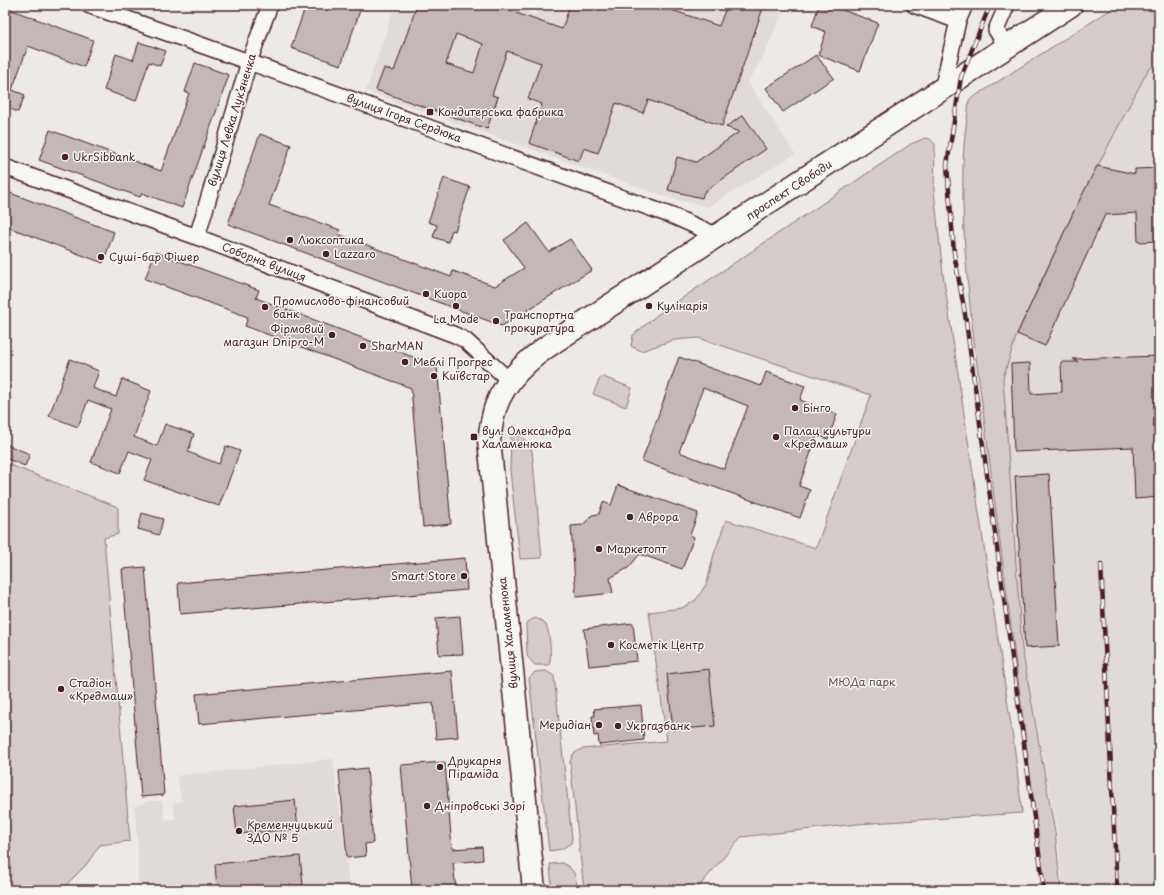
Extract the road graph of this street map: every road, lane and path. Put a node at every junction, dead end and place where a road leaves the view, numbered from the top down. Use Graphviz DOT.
graph roads {
  1 [pos="88,5"];
  2 [pos="270,5"];
  3 [pos="914,5"];
  4 [pos="965,5"];
  5 [pos="1007,5"];
  6 [pos="1072,5"];
  7 [pos="958,21"];
  8 [pos="1007,47"];
  9 [pos="250,62"];
  10 [pos="942,90"];
  11 [pos="5,167"];
  12 [pos="718,236"];
  13 [pos="197,237"];
  14 [pos="510,381"];
  15 [pos="534,890"];
  1 -- 9 [label="street, вулиця Ігоря Сердюка"];
  2 -- 9 [label="street, вулиця Левка Лукʼяненка"];
  3 -- 7 [label="street"];
  4 -- 7 [label="street"];
  5 -- 8 [label="street"];
  6 -- 8 [label="highway, проспект Свободи"];
  7 -- 10 [label="street"];
  8 -- 10 [label="highway, проспект Свободи"];
  9 -- 12 [label="street, вулиця Ігоря Сердюка"];
  9 -- 13 [label="street, вулиця Левка Лукʼяненка"];
  10 -- 12 [label="highway, проспект Свободи"];
  11 -- 13 [label="street, Соборна вулиця"];
  12 -- 14 [label="highway, проспект Свободи"];
  13 -- 14 [label="street, Соборна вулиця"];
  14 -- 15 [label="highway, вулиця Халаменюка"];
}
